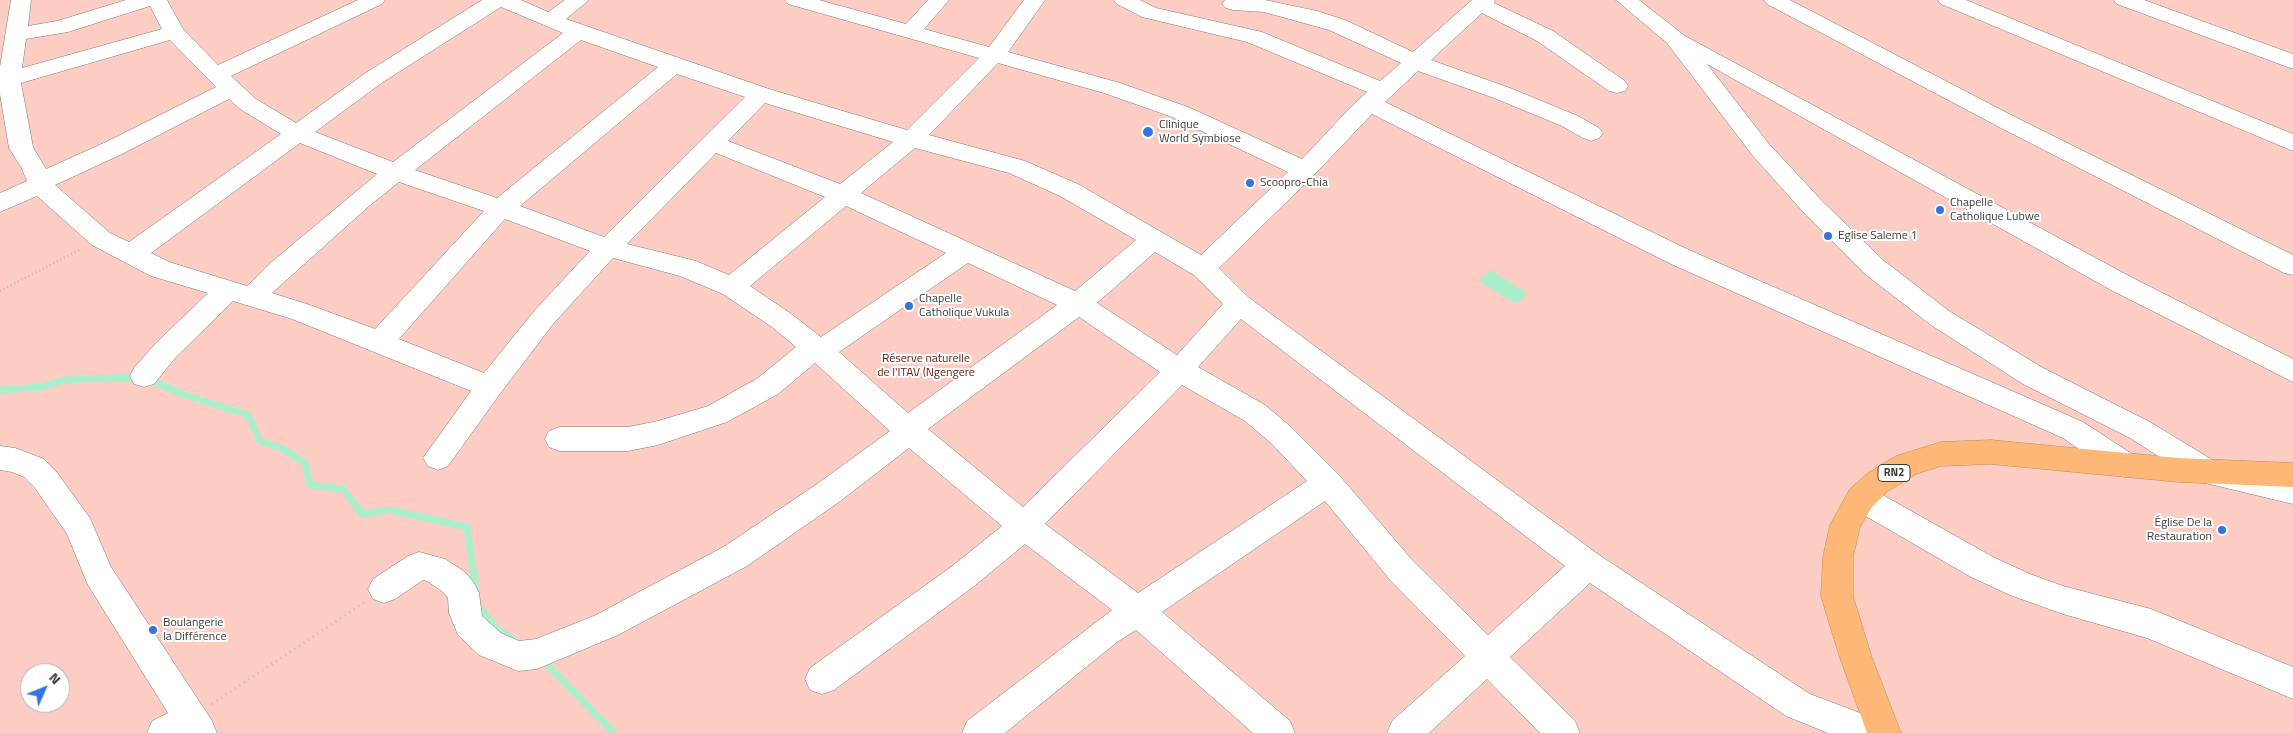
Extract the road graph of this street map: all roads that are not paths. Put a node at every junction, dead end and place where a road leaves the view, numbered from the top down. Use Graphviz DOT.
graph roads {
  1 [pos="21,0"];
  2 [pos="375,0"];
  3 [pos="497,0"];
  4 [pos="503,0"];
  5 [pos="579,0"];
  6 [pos="795,0"];
  7 [pos="938,0"];
  8 [pos="1035,0"];
  9 [pos="1124,0"];
  10 [pos="1626,0"];
  11 [pos="1774,0"];
  12 [pos="1948,0"];
  13 [pos="2124,0"];
  14 [pos="160,1"];
  15 [pos="1232,2"];
  16 [pos="1476,3"];
  17 [pos="827,4"];
  18 [pos="549,21"];
  19 [pos="174,32"];
  20 [pos="578,32"];
  21 [pos="910,32"];
  22 [pos="17,34"];
  23 [pos="1254,37"];
  24 [pos="1675,38"];
  25 [pos="995,54"];
  26 [pos="1415,61"];
  27 [pos="2293,62"];
  28 [pos="674,65"];
  29 [pos="10,79"];
  30 [pos="223,82"];
  31 [pos="1617,86"];
  32 [pos="761,94"];
  33 [pos="1376,96"];
  34 [pos="1591,133"];
  35 [pos="298,134"];
  36 [pos="911,138"];
  37 [pos="712,143"];
  38 [pos="2293,143"];
  39 [pos="11,152"];
  40 [pos="1305,170"];
  41 [pos="394,172"];
  42 [pos="40,184"];
  43 [pos="844,195"];
  44 [pos="0,203"];
  45 [pos="501,208"];
  46 [pos="1152,240"];
  47 [pos="608,248"];
  48 [pos="967,251"];
  49 [pos="130,255"];
  50 [pos="2293,266"];
  51 [pos="1203,268"];
  52 [pos="732,287"];
  53 [pos="239,295"];
  54 [pos="1078,304"];
  55 [pos="1239,304"];
  56 [pos="380,342"];
  57 [pos="817,349"];
  58 [pos="1179,370"];
  59 [pos="2293,370"];
  60 [pos="144,376"];
  61 [pos="489,387"];
  62 [pos="909,430"];
  63 [pos="559,439"];
  64 [pos="0,458"];
  65 [pos="438,458"];
  66 [pos="2125,465"];
  67 [pos="2206,472"];
  68 [pos="2293,475"];
  69 [pos="1328,483"];
  70 [pos="2293,492"];
  71 [pos="1861,498"];
  72 [pos="1024,526"];
  73 [pos="1588,565"];
  74 [pos="384,589"];
  75 [pos="1137,610"];
  76 [pos="1488,658"];
  77 [pos="822,679"];
  78 [pos="2293,683"];
  79 [pos="185,728"];
  80 [pos="979,733"];
  81 [pos="1278,733"];
  82 [pos="1404,733"];
  83 [pos="1563,733"];
  84 [pos="1869,733"];
  85 [pos="1884,733"];
  1 -- 22 [label="street"];
  2 -- 30 [label="street"];
  3 -- 35 [label="street"];
  4 -- 18 [label="street"];
  5 -- 18 [label="street"];
  6 -- 17 [label="street"];
  7 -- 21 [label="street"];
  8 -- 25 [label="street"];
  9 -- 23 [label="street"];
  10 -- 24 [label="street"];
  11 -- 50 [label="street"];
  12 -- 38 [label="street"];
  13 -- 27 [label="street"];
  14 -- 19 [label="street"];
  14 -- 22 [label="street"];
  15 -- 23 [label="street"];
  15 -- 26 [label="street"];
  16 -- 26 [label="street"];
  16 -- 31 [label="street"];
  17 -- 21 [label="street"];
  18 -- 20 [label="street"];
  19 -- 29 [label="street"];
  19 -- 30 [label="street"];
  20 -- 28 [label="street"];
  20 -- 41 [label="street"];
  21 -- 25 [label="street"];
  22 -- 29 [label="street"];
  23 -- 33 [label="street"];
  24 -- 59 [label="street"];
  24 -- 67 [label="street"];
  25 -- 36 [label="street"];
  25 -- 40 [label="street"];
  26 -- 33 [label="street"];
  26 -- 34 [label="street"];
  28 -- 32 [label="street"];
  28 -- 45 [label="street"];
  29 -- 39 [label="street"];
  30 -- 35 [label="street"];
  30 -- 42 [label="street"];
  32 -- 36 [label="street"];
  32 -- 37 [label="street"];
  33 -- 40 [label="street"];
  33 -- 66 [label="street"];
  35 -- 41 [label="street"];
  35 -- 49 [label="street"];
  36 -- 43 [label="street"];
  36 -- 46 [label="street"];
  37 -- 43 [label="street"];
  37 -- 47 [label="street"];
  39 -- 42 [label="street"];
  40 -- 51 [label="street"];
  41 -- 45 [label="street"];
  41 -- 53 [label="street"];
  42 -- 44 [label="street"];
  42 -- 49 [label="street"];
  43 -- 48 [label="street"];
  43 -- 52 [label="street"];
  45 -- 47 [label="street"];
  45 -- 56 [label="street"];
  46 -- 51 [label="street"];
  46 -- 54 [label="street"];
  47 -- 52 [label="street"];
  47 -- 61 [label="street"];
  48 -- 54 [label="street"];
  48 -- 57 [label="street"];
  49 -- 53 [label="street"];
  51 -- 55 [label="street"];
  52 -- 57 [label="street"];
  53 -- 56 [label="street"];
  53 -- 60 [label="street"];
  54 -- 58 [label="street"];
  54 -- 62 [label="street"];
  55 -- 58 [label="street"];
  55 -- 73 [label="street"];
  56 -- 61 [label="street"];
  57 -- 62 [label="street"];
  57 -- 63 [label="street"];
  58 -- 69 [label="street"];
  58 -- 72 [label="street"];
  61 -- 65 [label="street"];
  62 -- 72 [label="street"];
  62 -- 74 [label="street"];
  64 -- 79 [label="street"];
  66 -- 67 [label="highway, RN2"];
  66 -- 71 [label="highway, RN2"];
  67 -- 68 [label="highway, RN2"];
  67 -- 70 [label="street"];
  69 -- 75 [label="street"];
  69 -- 76 [label="street"];
  71 -- 78 [label="street"];
  71 -- 85 [label="highway, RN2"];
  72 -- 75 [label="street"];
  72 -- 77 [label="street"];
  73 -- 76 [label="street"];
  73 -- 84 [label="street"];
  75 -- 80 [label="street"];
  75 -- 81 [label="street"];
  76 -- 82 [label="street"];
  76 -- 83 [label="street"];
}
